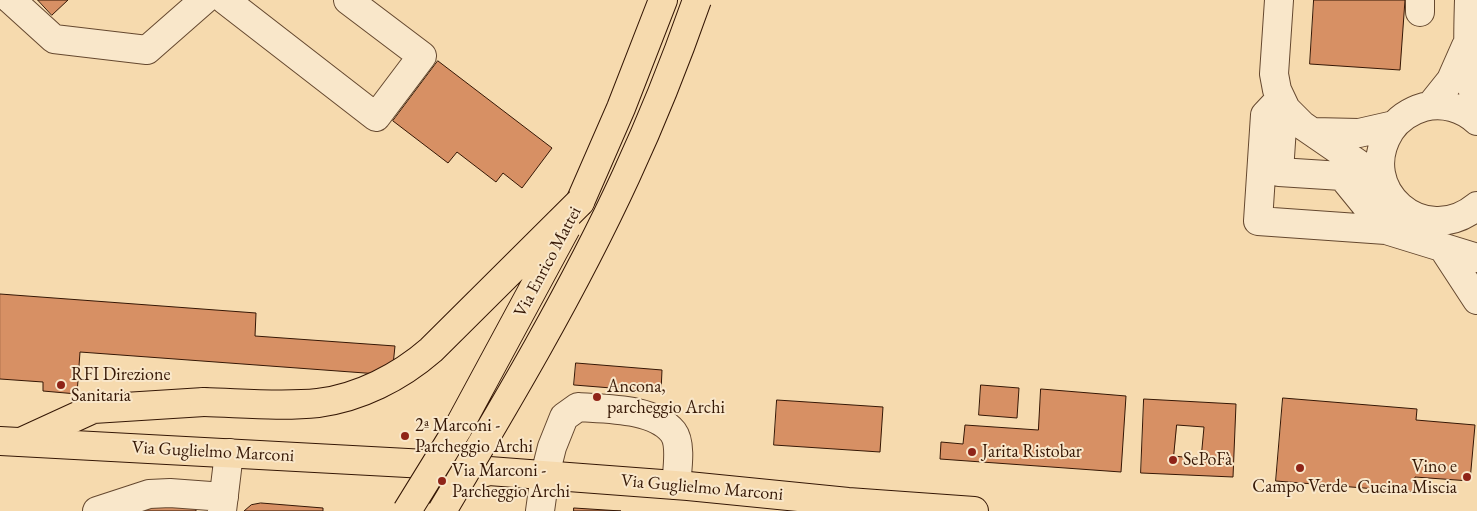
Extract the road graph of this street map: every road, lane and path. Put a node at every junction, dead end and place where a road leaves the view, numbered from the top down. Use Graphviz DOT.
graph roads {
  1 [pos="11,0"];
  2 [pos="204,0"];
  3 [pos="225,0"];
  4 [pos="348,0"];
  5 [pos="663,0"];
  6 [pos="697,0"];
  7 [pos="1279,0"];
  8 [pos="1471,17"];
  9 [pos="1431,105"];
  10 [pos="1477,107"];
  11 [pos="1295,116"];
  12 [pos="1477,121"];
  13 [pos="1394,125"];
  14 [pos="1270,172"];
  15 [pos="1382,180"];
  16 [pos="580,202"];
  17 [pos="1474,212"];
  18 [pos="1386,230"];
  19 [pos="1442,248"];
  20 [pos="1477,258"];
  21 [pos="1477,300"];
  22 [pos="11,442"];
  23 [pos="229,454"];
  24 [pos="545,475"];
  25 [pos="676,485"];
  26 [pos="749,501"];
  27 [pos="789,503"];
  28 [pos="223,504"];
  29 [pos="97,511"];
  30 [pos="407,511"];
  31 [pos="442,511"];
  32 [pos="540,511"];
  33 [pos="974,511"];
  1 -- 2 [label="street"];
  3 -- 4 [label="street"];
  5 -- 16 [label="main road, Via Enrico Mattei"];
  6 -- 31 [label="main road, Via Enrico Mattei, bridge"];
  7 -- 11 [label="street"];
  8 -- 9 [label="street"];
  8 -- 10 [label="street"];
  9 -- 12 [label="street"];
  9 -- 13 [label="street"];
  11 -- 13 [label="street"];
  11 -- 14 [label="street"];
  11 -- 15 [label="street"];
  13 -- 15 [label="street"];
  14 -- 18 [label="street"];
  14 -- 18 [label="street"];
  15 -- 17 [label="street"];
  16 -- 22 [label="main road, bridge"];
  16 -- 30 [label="main road, Via Enrico Mattei, bridge"];
  18 -- 19 [label="street"];
  19 -- 20 [label="street"];
  19 -- 21 [label="street"];
  22 -- 23 [label="main road, Via Guglielmo Marconi"];
  23 -- 24 [label="main road, Via Guglielmo Marconi"];
  23 -- 28 [label="street"];
  24 -- 25 [label="main road, Via Guglielmo Marconi"];
  24 -- 25 [label="street"];
  24 -- 32 [label="street"];
  25 -- 26 [label="main road, Via Guglielmo Marconi"];
  26 -- 27 [label="main road, Via Guglielmo Marconi"];
  27 -- 33 [label="main road, Via Guglielmo Marconi"];
  28 -- 29 [label="street"];
}
